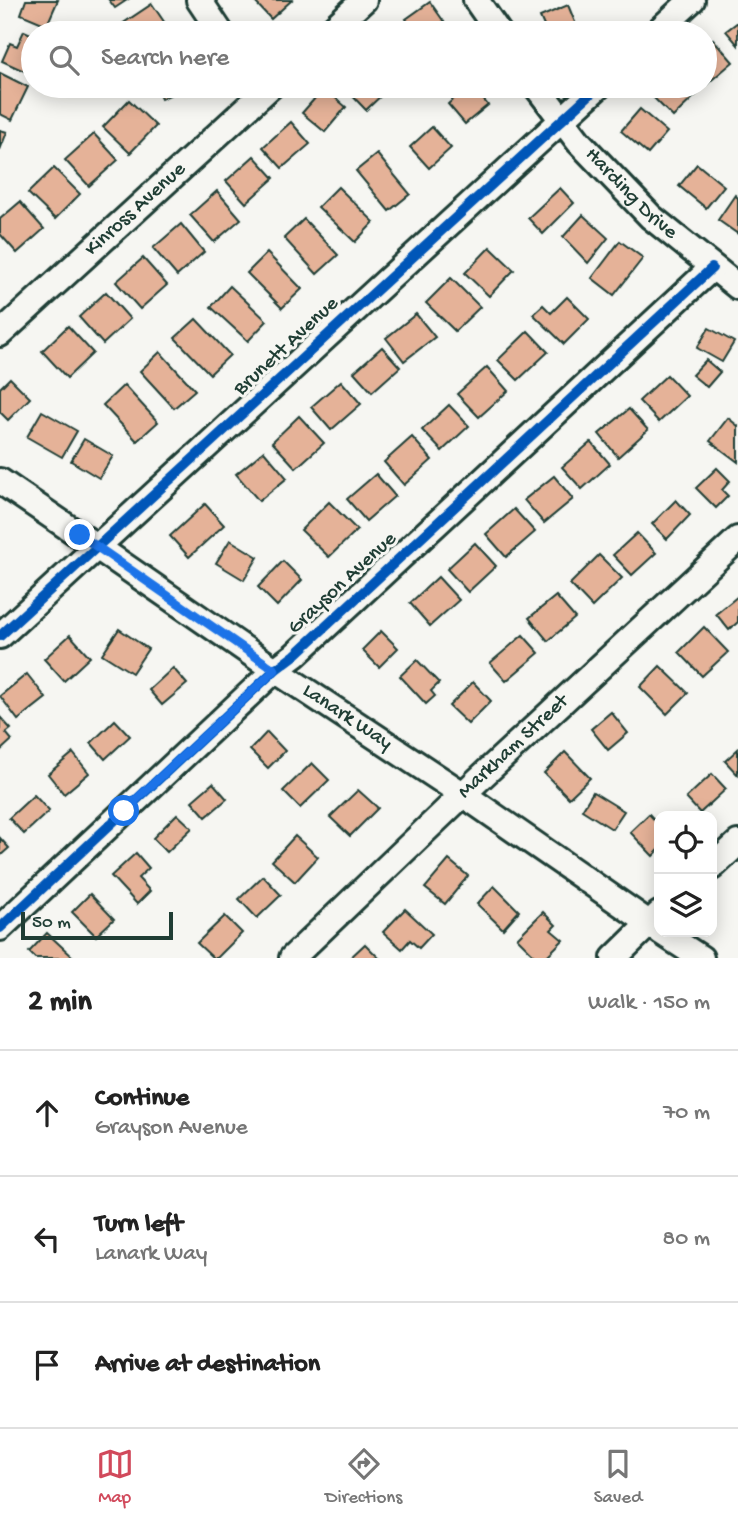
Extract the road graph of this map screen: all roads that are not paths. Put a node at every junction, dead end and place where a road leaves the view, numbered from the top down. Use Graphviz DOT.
graph roads {
  1 [pos="199,0"];
  2 [pos="364,0"];
  3 [pos="476,0"];
  4 [pos="692,0"];
  5 [pos="213,21"];
  6 [pos="341,21"];
  7 [pos="491,21"];
  8 [pos="669,21"];
  9 [pos="252,98"];
  10 [pos="545,98"];
  11 [pos="586,98"];
  12 [pos="562,121"];
  13 [pos="712,268"];
  14 [pos="738,287"];
  15 [pos="0,334"];
  16 [pos="0,481"];
  17 [pos="738,539"];
  18 [pos="97,547"];
  19 [pos="0,636"];
  20 [pos="275,670"];
  21 [pos="464,795"];
  22 [pos="738,843"];
  23 [pos="717,862"];
  24 [pos="654,923"];
  25 [pos="654,927"];
  26 [pos="0,928"];
  27 [pos="673,937"];
  28 [pos="292,958"];
  29 [pos="614,958"];
  30 [pos="701,958"];
  1 -- 5 [label="street"];
  2 -- 6 [label="street"];
  3 -- 7 [label="street"];
  4 -- 8 [label="street"];
  9 -- 15 [label="street, Kinross Avenue"];
  10 -- 12 [label="street, Harding Drive"];
  11 -- 12 [label="street, Brunett Avenue"];
  12 -- 13 [label="street, Harding Drive"];
  12 -- 18 [label="street, Brunett Avenue"];
  13 -- 14 [label="street, Harding Drive"];
  13 -- 20 [label="street, Grayson Avenue"];
  16 -- 18 [label="street, Lanark Way"];
  17 -- 21 [label="street, Markham Street"];
  18 -- 19 [label="street, Brunett Avenue"];
  18 -- 20 [label="street, Lanark Way"];
  20 -- 21 [label="street, Lanark Way"];
  20 -- 26 [label="street, Grayson Avenue"];
  21 -- 24 [label="street, Lanark Way"];
  21 -- 28 [label="street, Markham Street"];
  22 -- 23 [label="street"];
  25 -- 29 [label="street"];
  27 -- 30 [label="street, Lanark Way"];
}
